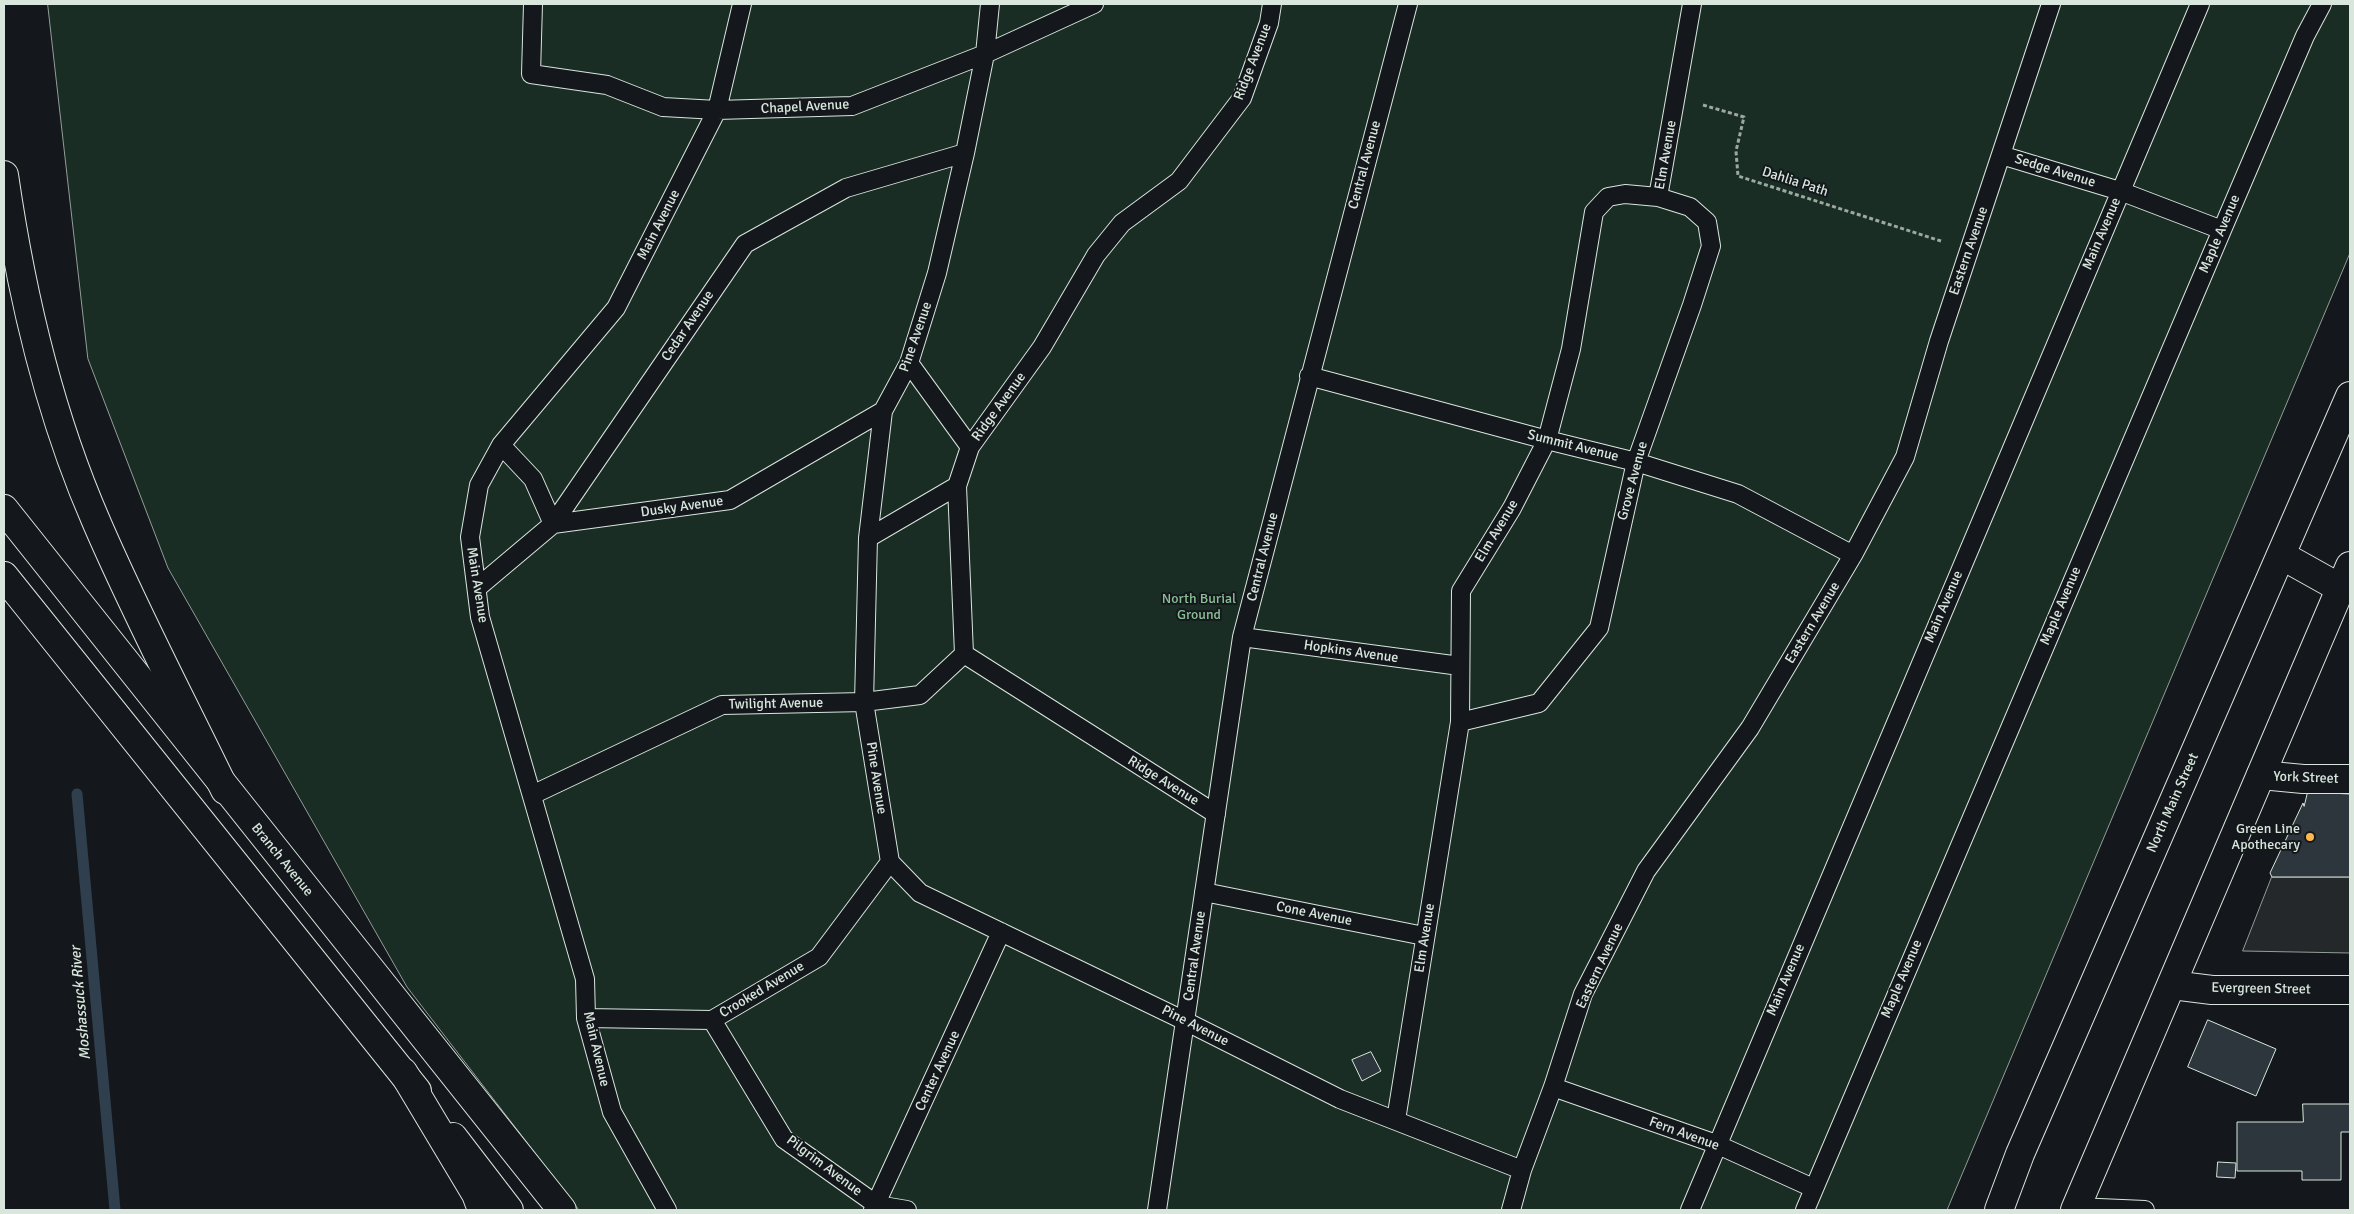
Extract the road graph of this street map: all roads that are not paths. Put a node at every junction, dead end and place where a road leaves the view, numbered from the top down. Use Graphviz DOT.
graph roads {
  1 [pos="534,4"];
  2 [pos="742,4"];
  3 [pos="990,4"];
  4 [pos="1094,4"];
  5 [pos="1272,4"];
  6 [pos="1408,4"];
  7 [pos="1692,4"];
  8 [pos="2051,4"];
  9 [pos="2200,4"];
  10 [pos="2322,4"];
  11 [pos="985,54"];
  12 [pos="718,110"];
  13 [pos="965,153"];
  14 [pos="2001,155"];
  15 [pos="4,174"];
  16 [pos="2120,191"];
  17 [pos="1658,197"];
  18 [pos="2222,230"];
  19 [pos="909,363"];
  20 [pos="1309,376"];
  21 [pos="2350,396"];
  22 [pos="883,410"];
  23 [pos="1546,440"];
  24 [pos="501,444"];
  25 [pos="970,447"];
  26 [pos="1636,462"];
  27 [pos="957,486"];
  28 [pos="4,509"];
  29 [pos="553,524"];
  30 [pos="868,538"];
  31 [pos="2281,555"];
  32 [pos="1853,556"];
  33 [pos="4,576"];
  34 [pos="2345,577"];
  35 [pos="477,588"];
  36 [pos="1242,637"];
  37 [pos="964,654"];
  38 [pos="1460,666"];
  39 [pos="864,702"];
  40 [pos="1460,722"];
  41 [pos="2261,776"];
  42 [pos="2350,779"];
  43 [pos="225,790"];
  44 [pos="532,795"];
  45 [pos="1216,814"];
  46 [pos="890,862"];
  47 [pos="1204,892"];
  48 [pos="1001,932"];
  49 [pos="1424,936"];
  50 [pos="2172,985"];
  51 [pos="2350,990"];
  52 [pos="586,1018"];
  53 [pos="712,1020"];
  54 [pos="1186,1021"];
  55 [pos="403,1072"];
  56 [pos="1553,1087"];
  57 [pos="1396,1120"];
  58 [pos="1716,1144"];
  59 [pos="1522,1170"];
  60 [pos="1813,1188"];
  61 [pos="875,1208"];
  62 [pos="2075,1209"];
  63 [pos="482,1210"];
  64 [pos="509,1210"];
  65 [pos="562,1210"];
  66 [pos="667,1210"];
  67 [pos="907,1210"];
  68 [pos="1158,1210"];
  69 [pos="1510,1210"];
  70 [pos="1690,1210"];
  71 [pos="1805,1210"];
  72 [pos="1999,1210"];
  73 [pos="2145,1210"];
  1 -- 12 [label="lane, Chapel Avenue"];
  2 -- 12 [label="lane, Main Avenue"];
  3 -- 11 [label="lane, Pine Avenue"];
  4 -- 11 [label="lane, Chapel Avenue"];
  5 -- 25 [label="lane, Ridge Avenue"];
  6 -- 20 [label="lane, Central Avenue"];
  7 -- 17 [label="lane, Elm Avenue"];
  8 -- 14 [label="lane, Eastern Avenue"];
  9 -- 16 [label="lane, Main Avenue"];
  10 -- 18 [label="lane, Maple Avenue"];
  11 -- 12 [label="lane, Chapel Avenue"];
  11 -- 13 [label="lane, Pine Avenue"];
  12 -- 24 [label="lane, Main Avenue"];
  13 -- 19 [label="lane, Pine Avenue"];
  13 -- 29 [label="lane, Cedar Avenue"];
  14 -- 16 [label="lane, Sedge Avenue"];
  14 -- 32 [label="lane, Eastern Avenue"];
  15 -- 43 [label="main road"];
  16 -- 18 [label="lane, Sedge Avenue"];
  16 -- 58 [label="lane, Main Avenue"];
  17 -- 23 [label="lane, Elm Avenue"];
  17 -- 26 [label="lane, Grove Avenue"];
  18 -- 60 [label="lane, Maple Avenue"];
  19 -- 22 [label="lane, Pine Avenue"];
  19 -- 25 [label="lane"];
  20 -- 23 [label="lane, Summit Avenue"];
  20 -- 36 [label="lane, Central Avenue"];
  21 -- 31 [label="main road, North Main Street"];
  22 -- 29 [label="lane, Dusky Avenue"];
  22 -- 30 [label="lane, Pine Avenue"];
  23 -- 26 [label="lane, Summit Avenue"];
  23 -- 38 [label="lane, Elm Avenue"];
  24 -- 29 [label="lane"];
  24 -- 35 [label="lane, Main Avenue"];
  25 -- 27 [label="lane, Ridge Avenue"];
  26 -- 32 [label="lane, Summit Avenue"];
  26 -- 40 [label="lane, Grove Avenue"];
  27 -- 30 [label="lane"];
  27 -- 37 [label="lane, Ridge Avenue"];
  28 -- 43 [label="main road, Branch Avenue"];
  29 -- 35 [label="lane, Cedar Avenue"];
  30 -- 39 [label="lane, Pine Avenue"];
  31 -- 34 [label="main road"];
  31 -- 72 [label="main road, North Main Street"];
  32 -- 56 [label="lane, Eastern Avenue"];
  33 -- 55 [label="main road"];
  34 -- 41 [label="main road"];
  35 -- 44 [label="lane, Main Avenue"];
  36 -- 38 [label="lane, Hopkins Avenue"];
  36 -- 45 [label="lane, Central Avenue"];
  37 -- 39 [label="lane, Twilight Avenue"];
  37 -- 45 [label="lane, Ridge Avenue"];
  38 -- 40 [label="lane, Elm Avenue"];
  39 -- 44 [label="lane, Twilight Avenue"];
  39 -- 46 [label="lane, Pine Avenue"];
  40 -- 49 [label="lane, Elm Avenue"];
  41 -- 42 [label="main road, York Street"];
  41 -- 50 [label="main road"];
  43 -- 65 [label="main road, Branch Avenue"];
  44 -- 52 [label="lane, Main Avenue"];
  45 -- 47 [label="lane, Central Avenue"];
  46 -- 48 [label="lane, Pine Avenue"];
  46 -- 53 [label="lane, Crooked Avenue"];
  47 -- 49 [label="lane, Cone Avenue"];
  47 -- 54 [label="lane, Central Avenue"];
  48 -- 54 [label="lane, Pine Avenue"];
  48 -- 61 [label="lane, Center Avenue"];
  49 -- 57 [label="lane, Elm Avenue"];
  50 -- 51 [label="main road, Evergreen Street"];
  50 -- 62 [label="main road"];
  52 -- 53 [label="lane, Crooked Avenue"];
  52 -- 66 [label="lane, Main Avenue"];
  53 -- 61 [label="lane, Pilgrim Avenue"];
  54 -- 57 [label="lane, Pine Avenue"];
  54 -- 68 [label="lane, Central Avenue"];
  55 -- 63 [label="main road"];
  55 -- 64 [label="main road"];
  56 -- 58 [label="lane, Fern Avenue"];
  56 -- 59 [label="lane, Eastern Avenue"];
  57 -- 59 [label="lane, Pine Avenue"];
  58 -- 60 [label="lane, Fern Avenue"];
  58 -- 70 [label="lane, Main Avenue"];
  59 -- 69 [label="lane, Eastern Avenue"];
  60 -- 71 [label="lane, Maple Avenue"];
  61 -- 67 [label="lane, Pilgrim Avenue"];
  62 -- 73 [label="lane"];
}
